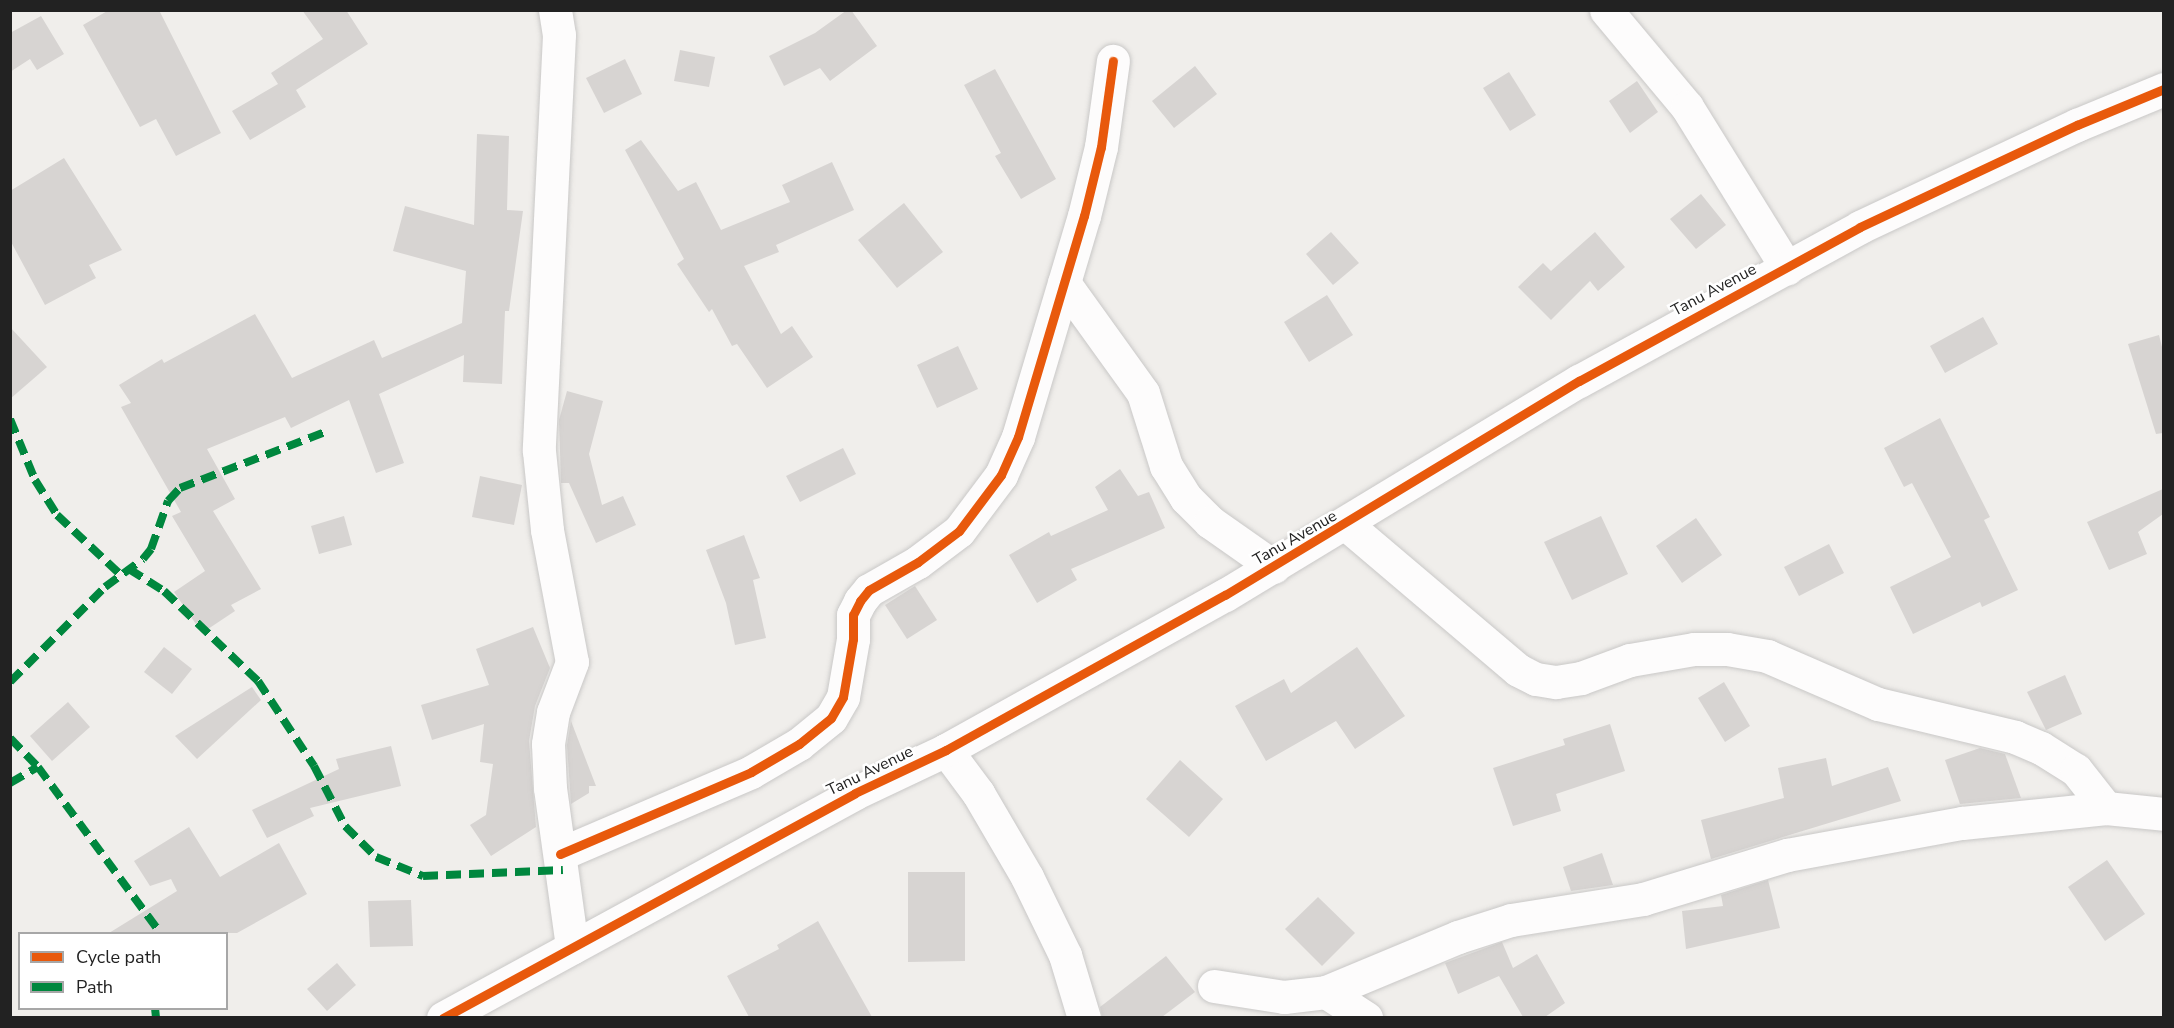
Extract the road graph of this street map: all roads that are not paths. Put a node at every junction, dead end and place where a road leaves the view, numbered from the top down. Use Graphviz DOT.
graph roads {
  1 [pos="555,10"];
  2 [pos="1606,10"];
  3 [pos="1113,61"];
  4 [pos="2163,90"];
  5 [pos="1787,268"];
  6 [pos="1064,283"];
  7 [pos="1347,525"];
  8 [pos="1275,567"];
  9 [pos="946,750"];
  10 [pos="2106,808"];
  11 [pos="2163,814"];
  12 [pos="560,854"];
  13 [pos="572,947"];
  14 [pos="1214,986"];
  15 [pos="1326,992"];
  16 [pos="443,1017"];
  17 [pos="1084,1017"];
  18 [pos="1366,1017"];
  1 -- 12 [label="street"];
  2 -- 5 [label="street"];
  3 -- 6 [label="street"];
  4 -- 5 [label="street, Tanu Avenue"];
  5 -- 7 [label="street, Tanu Avenue"];
  6 -- 8 [label="street"];
  6 -- 12 [label="street"];
  7 -- 8 [label="street, Tanu Avenue"];
  7 -- 10 [label="street"];
  8 -- 9 [label="street, Tanu Avenue"];
  9 -- 13 [label="street, Tanu Avenue"];
  9 -- 17 [label="street"];
  10 -- 11 [label="street"];
  10 -- 15 [label="street"];
  12 -- 13 [label="street"];
  13 -- 16 [label="street, Tanu Avenue"];
  14 -- 15 [label="street"];
  15 -- 18 [label="street"];
}
